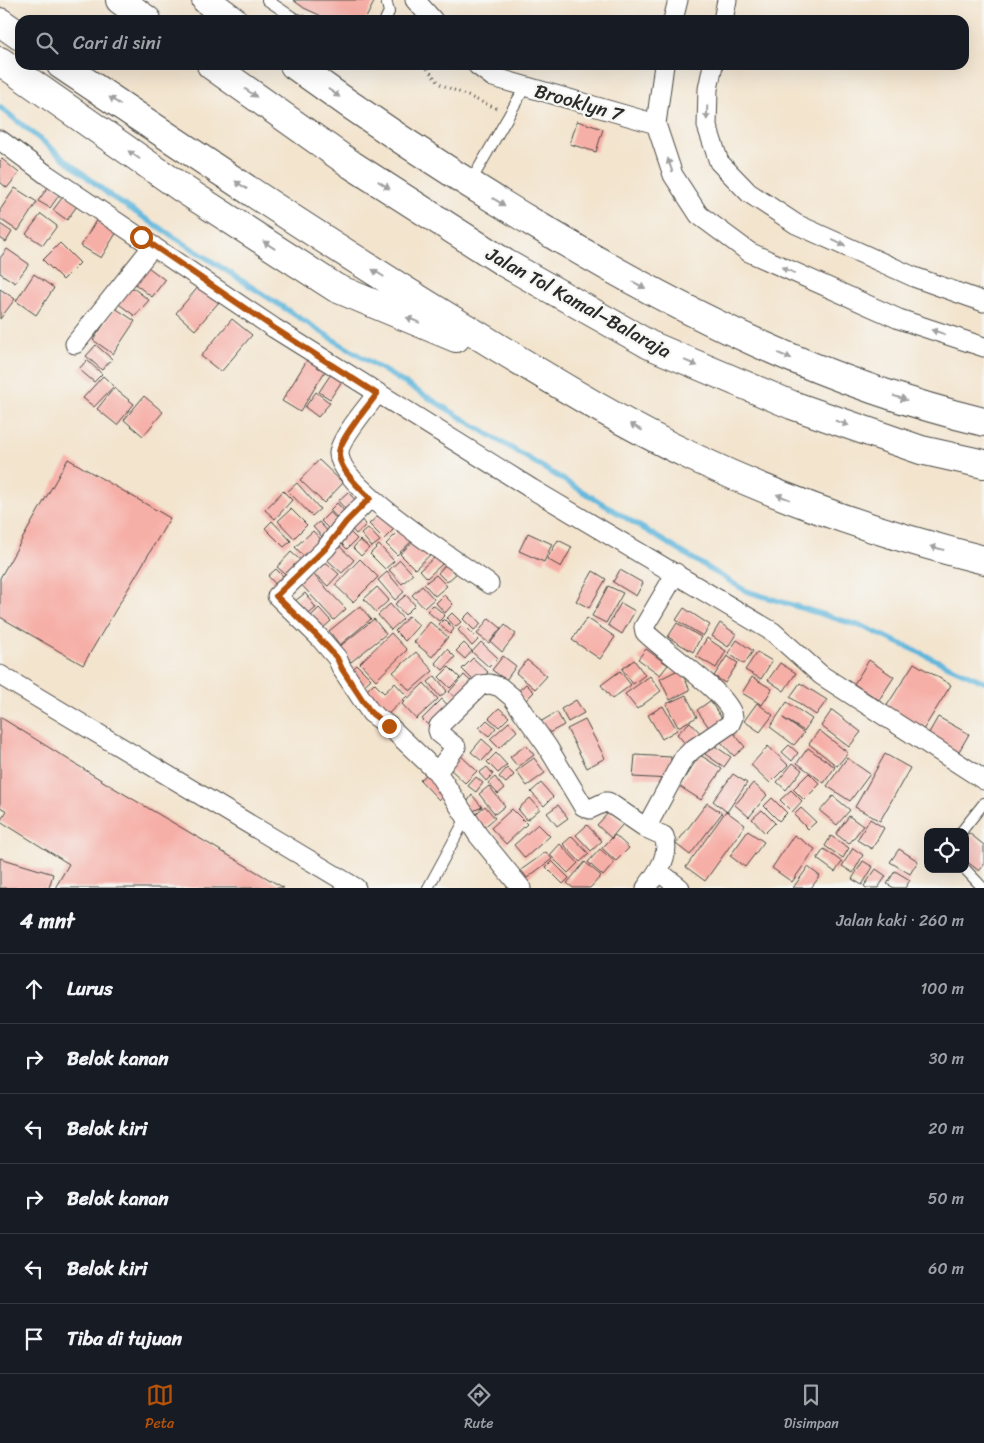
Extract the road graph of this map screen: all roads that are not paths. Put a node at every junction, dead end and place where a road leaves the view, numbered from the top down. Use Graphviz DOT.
graph roads {
  1 [pos="120,0"];
  2 [pos="206,0"];
  3 [pos="210,0"];
  4 [pos="267,0"];
  5 [pos="386,0"];
  6 [pos="416,0"];
  7 [pos="678,0"];
  8 [pos="727,0"];
  9 [pos="140,15"];
  10 [pos="227,15"];
  11 [pos="228,15"];
  12 [pos="290,15"];
  13 [pos="388,15"];
  14 [pos="430,15"];
  15 [pos="674,15"];
  16 [pos="724,15"];
  17 [pos="0,22"];
  18 [pos="15,32"];
  19 [pos="0,62"];
  20 [pos="69,70"];
  21 [pos="218,70"];
  22 [pos="301,70"];
  23 [pos="483,70"];
  24 [pos="663,70"];
  25 [pos="712,70"];
  26 [pos="525,87"];
  27 [pos="656,124"];
  28 [pos="0,140"];
  29 [pos="470,184"];
  30 [pos="153,246"];
  31 [pos="984,302"];
  32 [pos="75,344"];
  33 [pos="984,347"];
  34 [pos="538,372"];
  35 [pos="377,394"];
  36 [pos="984,422"];
  37 [pos="984,464"];
  38 [pos="370,498"];
  39 [pos="984,560"];
  40 [pos="676,573"];
  41 [pos="489,584"];
  42 [pos="0,676"];
  43 [pos="437,772"];
  44 [pos="984,780"];
  45 [pos="984,803"];
  46 [pos="466,818"];
  47 [pos="646,828"];
  48 [pos="964,828"];
  49 [pos="658,871"];
  50 [pos="969,873"];
  51 [pos="356,888"];
  52 [pos="428,888"];
  53 [pos="521,888"];
  54 [pos="646,888"];
  55 [pos="680,888"];
  56 [pos="983,888"];
  1 -- 9 [label="highway"];
  2 -- 10 [label="highway"];
  3 -- 11 [label="highway"];
  4 -- 12 [label="lane"];
  5 -- 13 [label="lane"];
  6 -- 14 [label="street"];
  7 -- 15 [label="street"];
  8 -- 16 [label="street"];
  17 -- 18 [label="highway"];
  34 -- 19 [label="highway, one-way"];
  34 -- 20 [label="highway, one-way"];
  21 -- 37 [label="highway, Jalan Tol Kamal–Balaraja, one-way"];
  22 -- 29 [label="highway, one-way"];
  23 -- 26 [label="street, Brooklyn 7"];
  24 -- 27 [label="street"];
  25 -- 31 [label="street, one-way"];
  26 -- 27 [label="street, Brooklyn 7"];
  26 -- 29 [label="lane"];
  33 -- 27 [label="street, one-way"];
  28 -- 30 [label="street"];
  29 -- 36 [label="highway, one-way"];
  30 -- 32 [label="street"];
  30 -- 35 [label="street"];
  39 -- 34 [label="highway, one-way"];
  35 -- 38 [label="street"];
  35 -- 40 [label="street"];
  38 -- 41 [label="street"];
  38 -- 43 [label="street"];
  40 -- 44 [label="street"];
  40 -- 47 [label="street"];
  42 -- 51 [label="street"];
  43 -- 46 [label="street"];
  43 -- 47 [label="street"];
  45 -- 48 [label="lane"];
  46 -- 52 [label="lane"];
  46 -- 53 [label="street"];
  47 -- 49 [label="street"];
  49 -- 54 [label="street"];
  49 -- 55 [label="street"];
  50 -- 56 [label="lane"];
}
